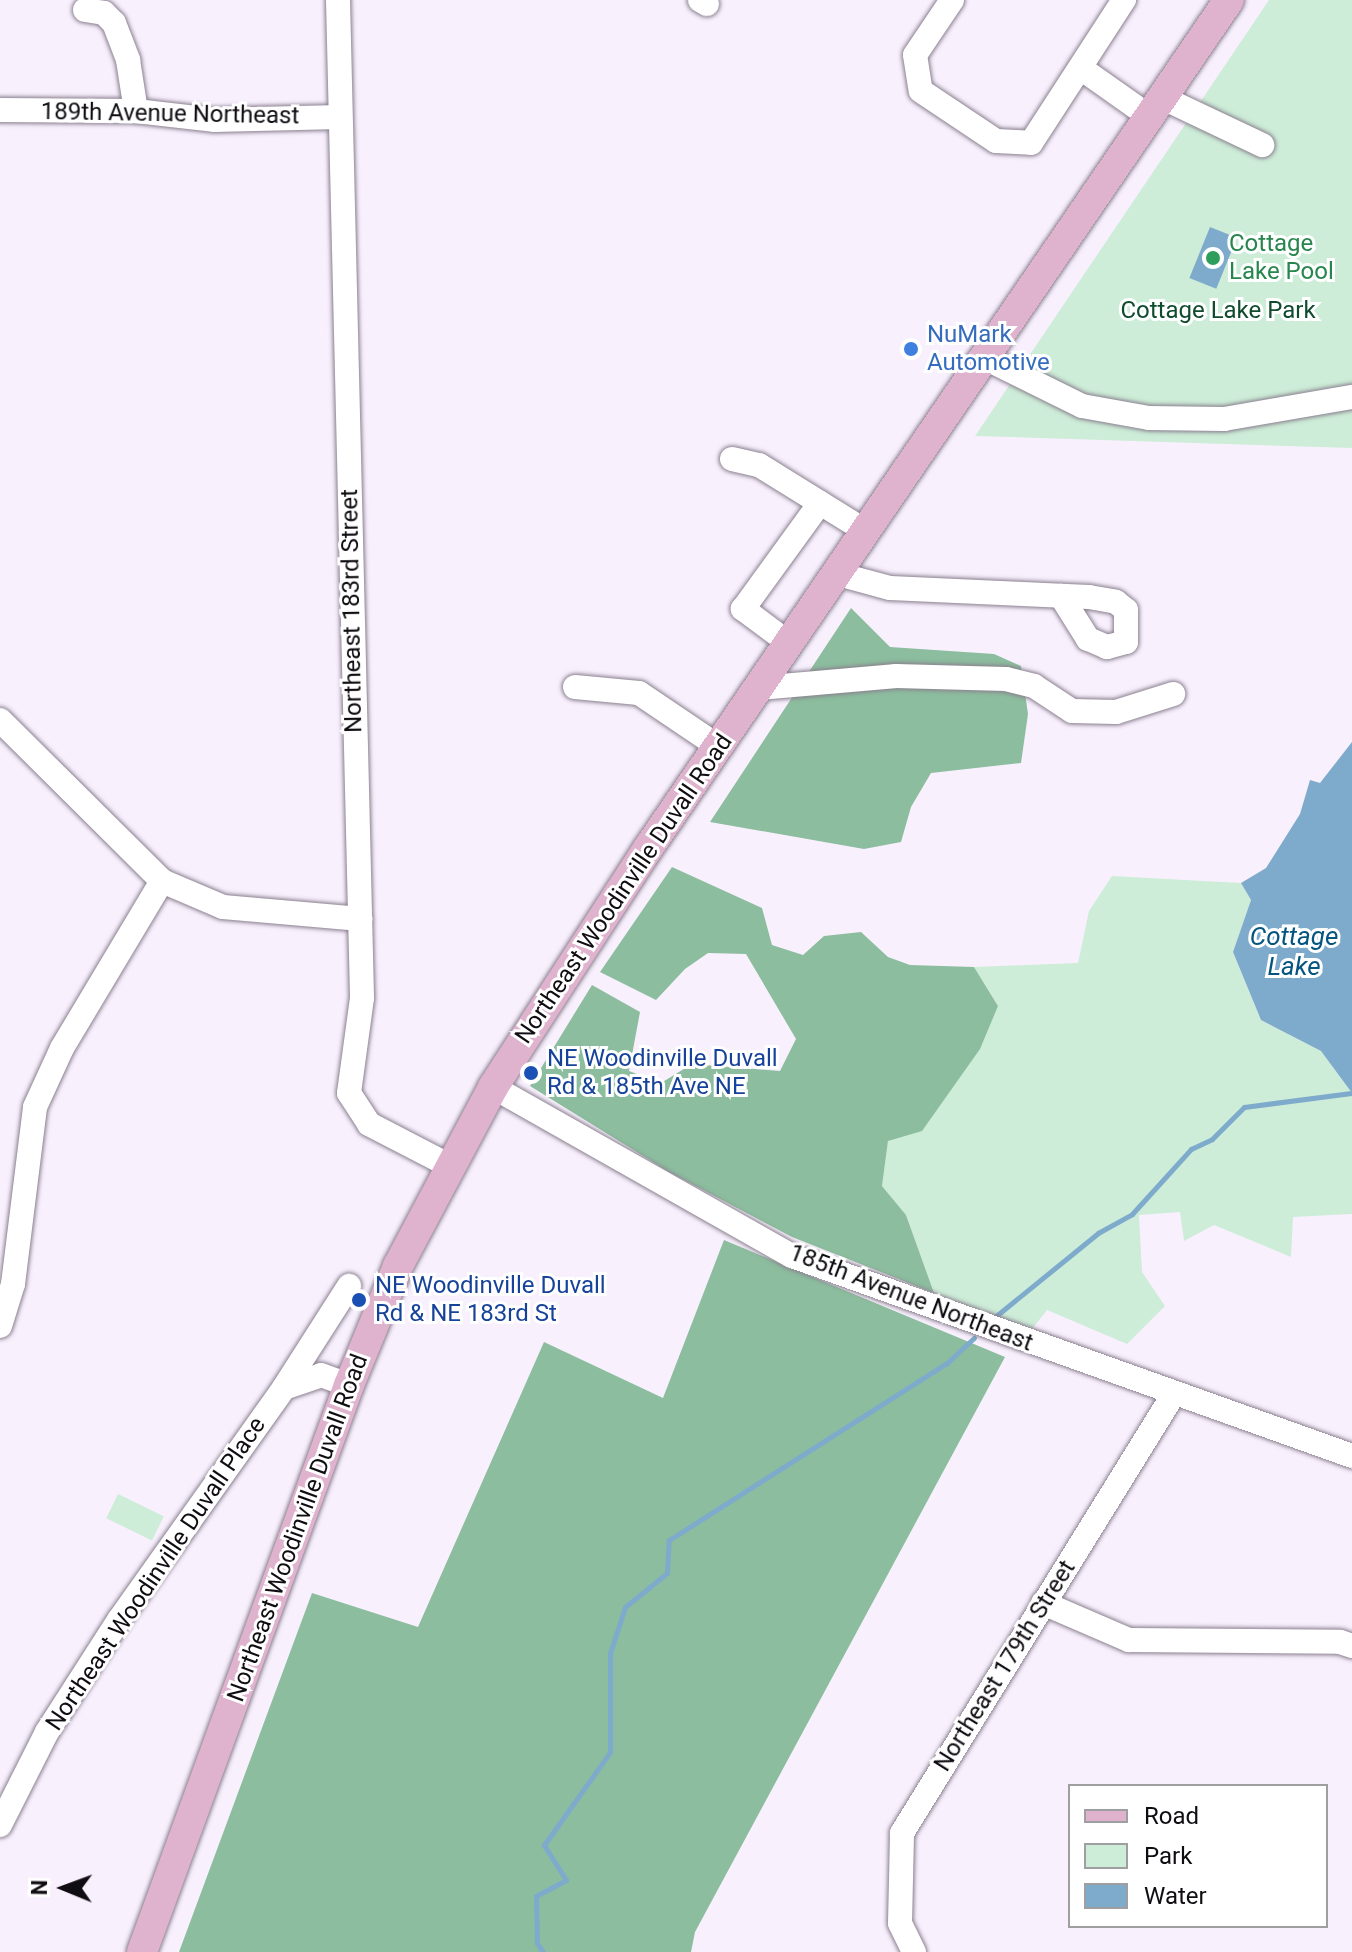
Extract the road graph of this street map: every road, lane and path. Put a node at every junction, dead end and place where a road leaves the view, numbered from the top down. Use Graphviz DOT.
graph roads {
  1 [pos="338,0"];
  2 [pos="952,0"];
  3 [pos="1124,0"];
  4 [pos="1229,0"];
  5 [pos="85,10"];
  6 [pos="1082,69"];
  7 [pos="1156,108"];
  8 [pos="0,110"];
  9 [pos="136,111"];
  10 [pos="339,117"];
  11 [pos="1262,145"];
  12 [pos="987,359"];
  13 [pos="1352,397"];
  14 [pos="732,459"];
  15 [pos="820,503"];
  16 [pos="867,532"];
  17 [pos="838,574"];
  18 [pos="1061,596"];
  19 [pos="790,644"];
  20 [pos="575,687"];
  21 [pos="759,688"];
  22 [pos="1173,694"];
  23 [pos="0,720"];
  24 [pos="719,747"];
  25 [pos="162,881"];
  26 [pos="360,919"];
  27 [pos="493,1087"];
  28 [pos="450,1166"];
  29 [pos="349,1286"];
  30 [pos="0,1326"];
  31 [pos="349,1385"];
  32 [pos="284,1388"];
  33 [pos="1173,1395"];
  34 [pos="1352,1456"];
  35 [pos="1043,1603"];
  36 [pos="1352,1646"];
  37 [pos="0,1825"];
  38 [pos="142,1952"];
  39 [pos="914,1952"];
  1 -- 10 [label="street, Northeast 183rd Street"];
  2 -- 6 [label="street"];
  3 -- 6 [label="street"];
  4 -- 7 [label="main road, Northeast Woodinville Duvall Road"];
  5 -- 9 [label="street"];
  6 -- 7 [label="street"];
  7 -- 11 [label="street"];
  7 -- 12 [label="main road, Northeast Woodinville Duvall Road"];
  8 -- 9 [label="street, 189th Avenue Northeast"];
  9 -- 10 [label="street, 189th Avenue Northeast"];
  10 -- 26 [label="street, Northeast 183rd Street"];
  12 -- 13 [label="street"];
  12 -- 16 [label="main road, Northeast Woodinville Duvall Road"];
  14 -- 15 [label="street"];
  15 -- 16 [label="street"];
  15 -- 19 [label="street"];
  16 -- 17 [label="main road, Northeast Woodinville Duvall Road"];
  17 -- 18 [label="street"];
  17 -- 19 [label="main road, Northeast Woodinville Duvall Road"];
  19 -- 21 [label="main road, Northeast Woodinville Duvall Road"];
  20 -- 24 [label="street"];
  21 -- 22 [label="street"];
  21 -- 24 [label="main road, Northeast Woodinville Duvall Road"];
  23 -- 25 [label="street"];
  24 -- 27 [label="main road, Northeast Woodinville Duvall Road"];
  25 -- 26 [label="street"];
  25 -- 30 [label="street"];
  26 -- 28 [label="street, Northeast 183rd Street"];
  27 -- 28 [label="main road, Northeast Woodinville Duvall Road"];
  27 -- 33 [label="street, 185th Avenue Northeast"];
  28 -- 31 [label="main road, Northeast Woodinville Duvall Road"];
  29 -- 32 [label="street, Northeast Woodinville Duvall Place"];
  31 -- 32 [label="street"];
  31 -- 38 [label="main road, Northeast Woodinville Duvall Road"];
  32 -- 37 [label="street, Northeast Woodinville Duvall Place"];
  33 -- 34 [label="street, 185th Avenue Northeast"];
  33 -- 35 [label="street, Northeast 179th Street"];
  35 -- 36 [label="street"];
  35 -- 39 [label="street, Northeast 179th Street"];
}
